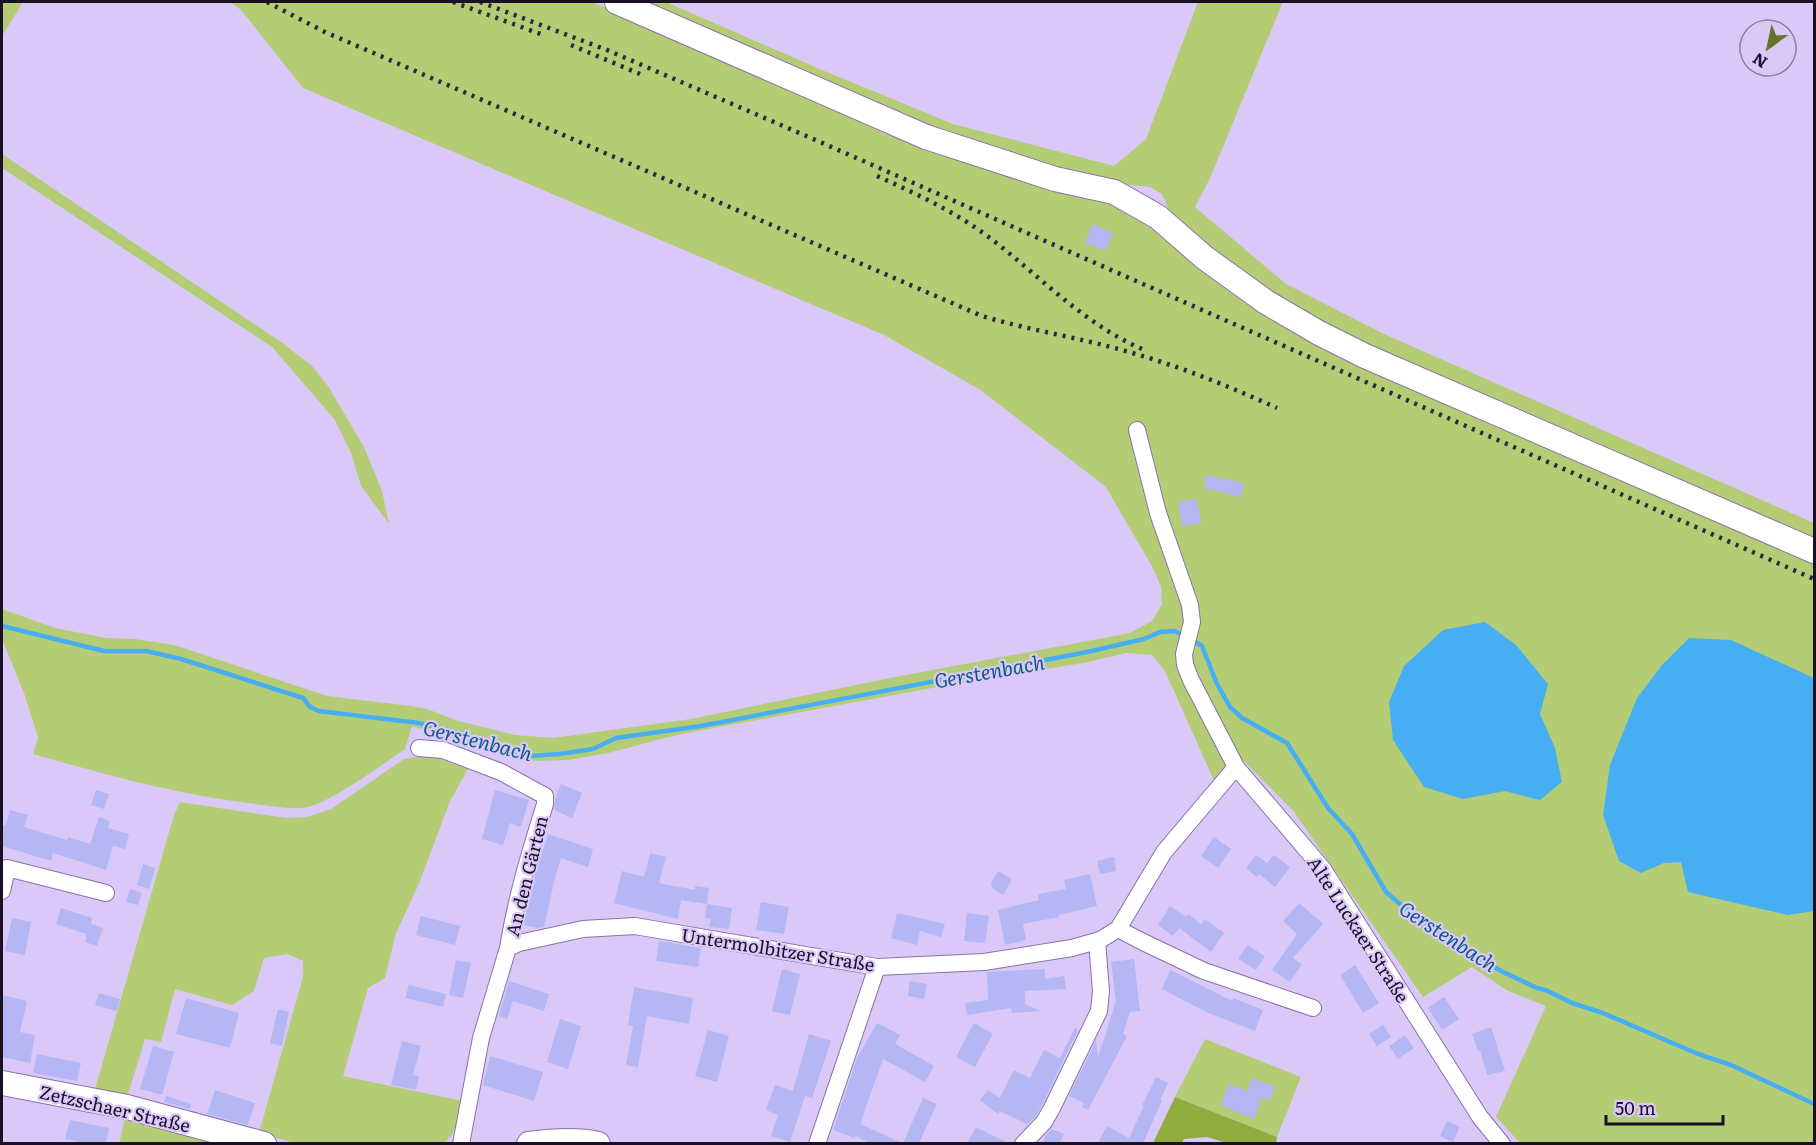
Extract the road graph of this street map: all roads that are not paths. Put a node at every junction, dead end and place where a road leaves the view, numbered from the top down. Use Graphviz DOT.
graph roads {
  1 [pos="618,2"];
  2 [pos="1137,430"];
  3 [pos="1815,551"];
  4 [pos="419,748"];
  5 [pos="1236,767"];
  6 [pos="4,868"];
  7 [pos="2,891"];
  8 [pos="106,893"];
  9 [pos="1118,929"];
  10 [pos="1097,941"];
  11 [pos="508,948"];
  12 [pos="877,967"];
  13 [pos="1313,1008"];
  14 [pos="2,1083"];
  15 [pos="264,1143"];
  16 [pos="461,1143"];
  17 [pos="529,1143"];
  18 [pos="598,1143"];
  19 [pos="817,1143"];
  20 [pos="1023,1143"];
  21 [pos="1502,1143"];
  1 -- 3 [label="street"];
  2 -- 5 [label="street, Alte Luckaer Straße"];
  4 -- 11 [label="street, An den Gärten"];
  5 -- 9 [label="street, Untermolbitzer Straße"];
  5 -- 21 [label="street, Alte Luckaer Straße"];
  6 -- 7 [label="street"];
  6 -- 8 [label="street"];
  9 -- 10 [label="street, Untermolbitzer Straße"];
  9 -- 13 [label="street"];
  10 -- 12 [label="street, Untermolbitzer Straße"];
  10 -- 20 [label="street"];
  11 -- 12 [label="street, Untermolbitzer Straße"];
  11 -- 16 [label="street"];
  12 -- 19 [label="street"];
  14 -- 15 [label="street, Zetzschaer Straße"];
  17 -- 18 [label="street"];
}
